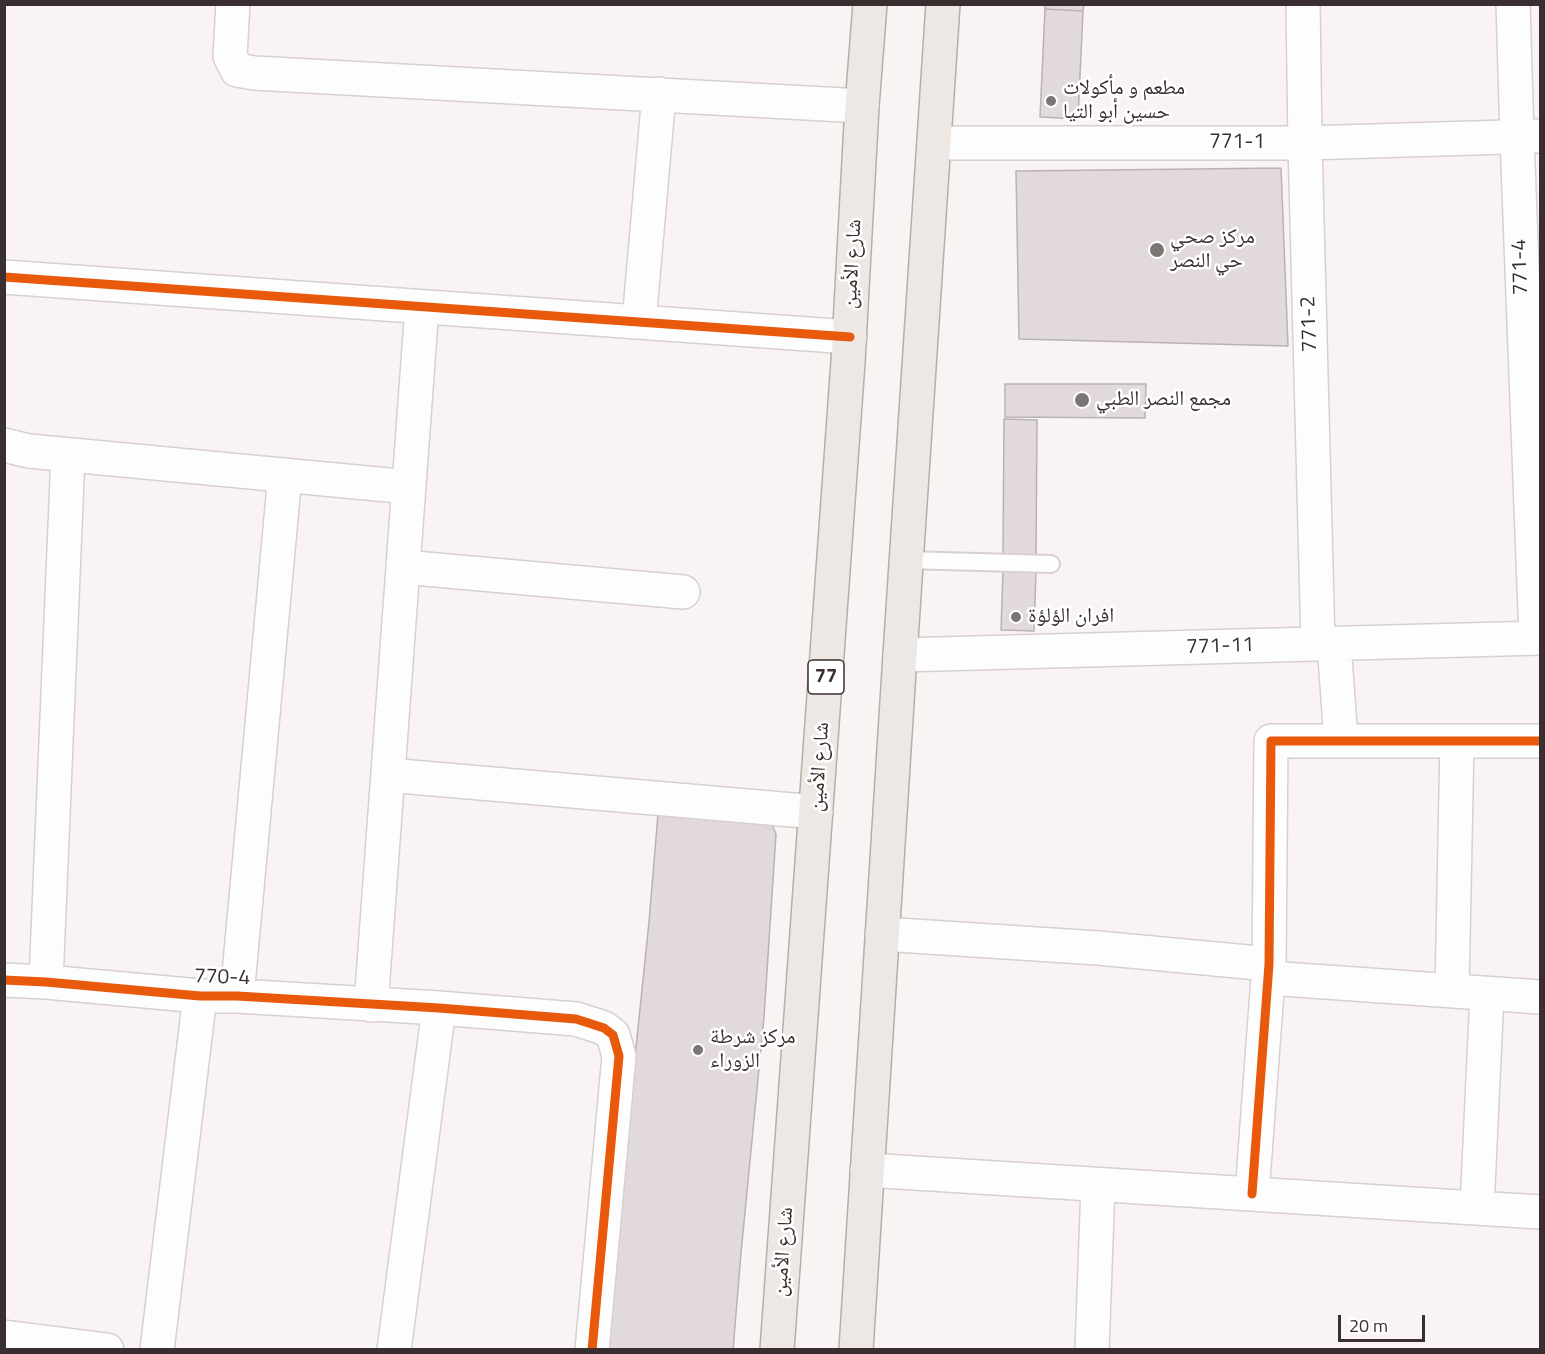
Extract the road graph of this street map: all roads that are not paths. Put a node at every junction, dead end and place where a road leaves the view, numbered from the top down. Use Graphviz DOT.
graph roads {
  1 [pos="233,4"];
  2 [pos="870,4"];
  3 [pos="943,4"];
  4 [pos="1303,4"];
  5 [pos="1513,4"];
  6 [pos="659,94"];
  7 [pos="862,106"];
  8 [pos="1528,137"];
  9 [pos="933,143"];
  10 [pos="1305,143"];
  11 [pos="4,277"];
  12 [pos="422,307"];
  13 [pos="639,322"];
  14 [pos="850,337"];
  15 [pos="4,445"];
  16 [pos="68,455"];
  17 [pos="285,475"];
  18 [pos="409,488"];
  19 [pos="906,560"];
  20 [pos="1051,564"];
  21 [pos="403,567"];
  22 [pos="683,592"];
  23 [pos="1538,638"];
  24 [pos="1326,644"];
  25 [pos="900,656"];
  26 [pos="1341,741"];
  27 [pos="1457,741"];
  28 [pos="1540,741"];
  29 [pos="388,775"];
  30 [pos="816,812"];
  31 [pos="882,934"];
  32 [pos="1268,971"];
  33 [pos="4,980"];
  34 [pos="46,982"];
  35 [pos="1452,992"];
  36 [pos="1488,994"];
  37 [pos="200,996"];
  38 [pos="237,996"];
  39 [pos="1540,997"];
  40 [pos="372,1005"];
  41 [pos="439,1008"];
  42 [pos="867,1170"];
  43 [pos="1098,1185"];
  44 [pos="1252,1194"];
  45 [pos="1477,1208"];
  46 [pos="1540,1212"];
  47 [pos="4,1337"];
  48 [pos="107,1350"];
  49 [pos="157,1350"];
  50 [pos="394,1350"];
  51 [pos="592,1350"];
  52 [pos="777,1350"];
  53 [pos="856,1350"];
  54 [pos="1092,1350"];
  1 -- 6 [label="street"];
  2 -- 7 [label="main road, شارع الأمين / 77"];
  3 -- 9 [label="main road"];
  4 -- 10 [label="street, 771-2"];
  5 -- 8 [label="street, 771-4"];
  6 -- 7 [label="street"];
  6 -- 13 [label="street"];
  7 -- 14 [label="main road, شارع الأمين / 77"];
  8 -- 10 [label="street, 771-1"];
  8 -- 23 [label="street, 771-4"];
  9 -- 10 [label="street, 771-1"];
  9 -- 19 [label="main road"];
  10 -- 24 [label="street, 771-2"];
  11 -- 12 [label="street"];
  12 -- 13 [label="street"];
  12 -- 18 [label="street"];
  13 -- 14 [label="street"];
  14 -- 30 [label="main road, شارع الأمين / 77"];
  15 -- 16 [label="street"];
  16 -- 17 [label="street"];
  16 -- 34 [label="street"];
  17 -- 18 [label="street"];
  17 -- 38 [label="street"];
  18 -- 21 [label="street"];
  19 -- 20 [label="lane"];
  19 -- 25 [label="main road"];
  21 -- 22 [label="street"];
  21 -- 29 [label="street"];
  23 -- 24 [label="street, 771-11"];
  24 -- 25 [label="street, 771-11"];
  24 -- 26 [label="street, 771-2"];
  25 -- 31 [label="main road"];
  26 -- 27 [label="street"];
  26 -- 32 [label="street"];
  27 -- 28 [label="street"];
  27 -- 35 [label="street"];
  29 -- 30 [label="street"];
  29 -- 40 [label="street"];
  30 -- 52 [label="main road, شارع الأمين / 77"];
  31 -- 32 [label="street"];
  31 -- 42 [label="main road"];
  32 -- 35 [label="street"];
  32 -- 44 [label="street"];
  33 -- 34 [label="street, 770-4"];
  34 -- 37 [label="street, 770-4"];
  35 -- 36 [label="street"];
  36 -- 39 [label="street"];
  36 -- 45 [label="street"];
  37 -- 38 [label="street, 770-4"];
  37 -- 49 [label="street"];
  38 -- 40 [label="street, 770-4"];
  40 -- 41 [label="street, 770-4"];
  41 -- 50 [label="street"];
  41 -- 51 [label="street, 770-4"];
  42 -- 43 [label="street"];
  42 -- 53 [label="main road"];
  43 -- 44 [label="street"];
  43 -- 54 [label="street"];
  44 -- 45 [label="street"];
  45 -- 46 [label="street"];
  47 -- 48 [label="street"];
}
